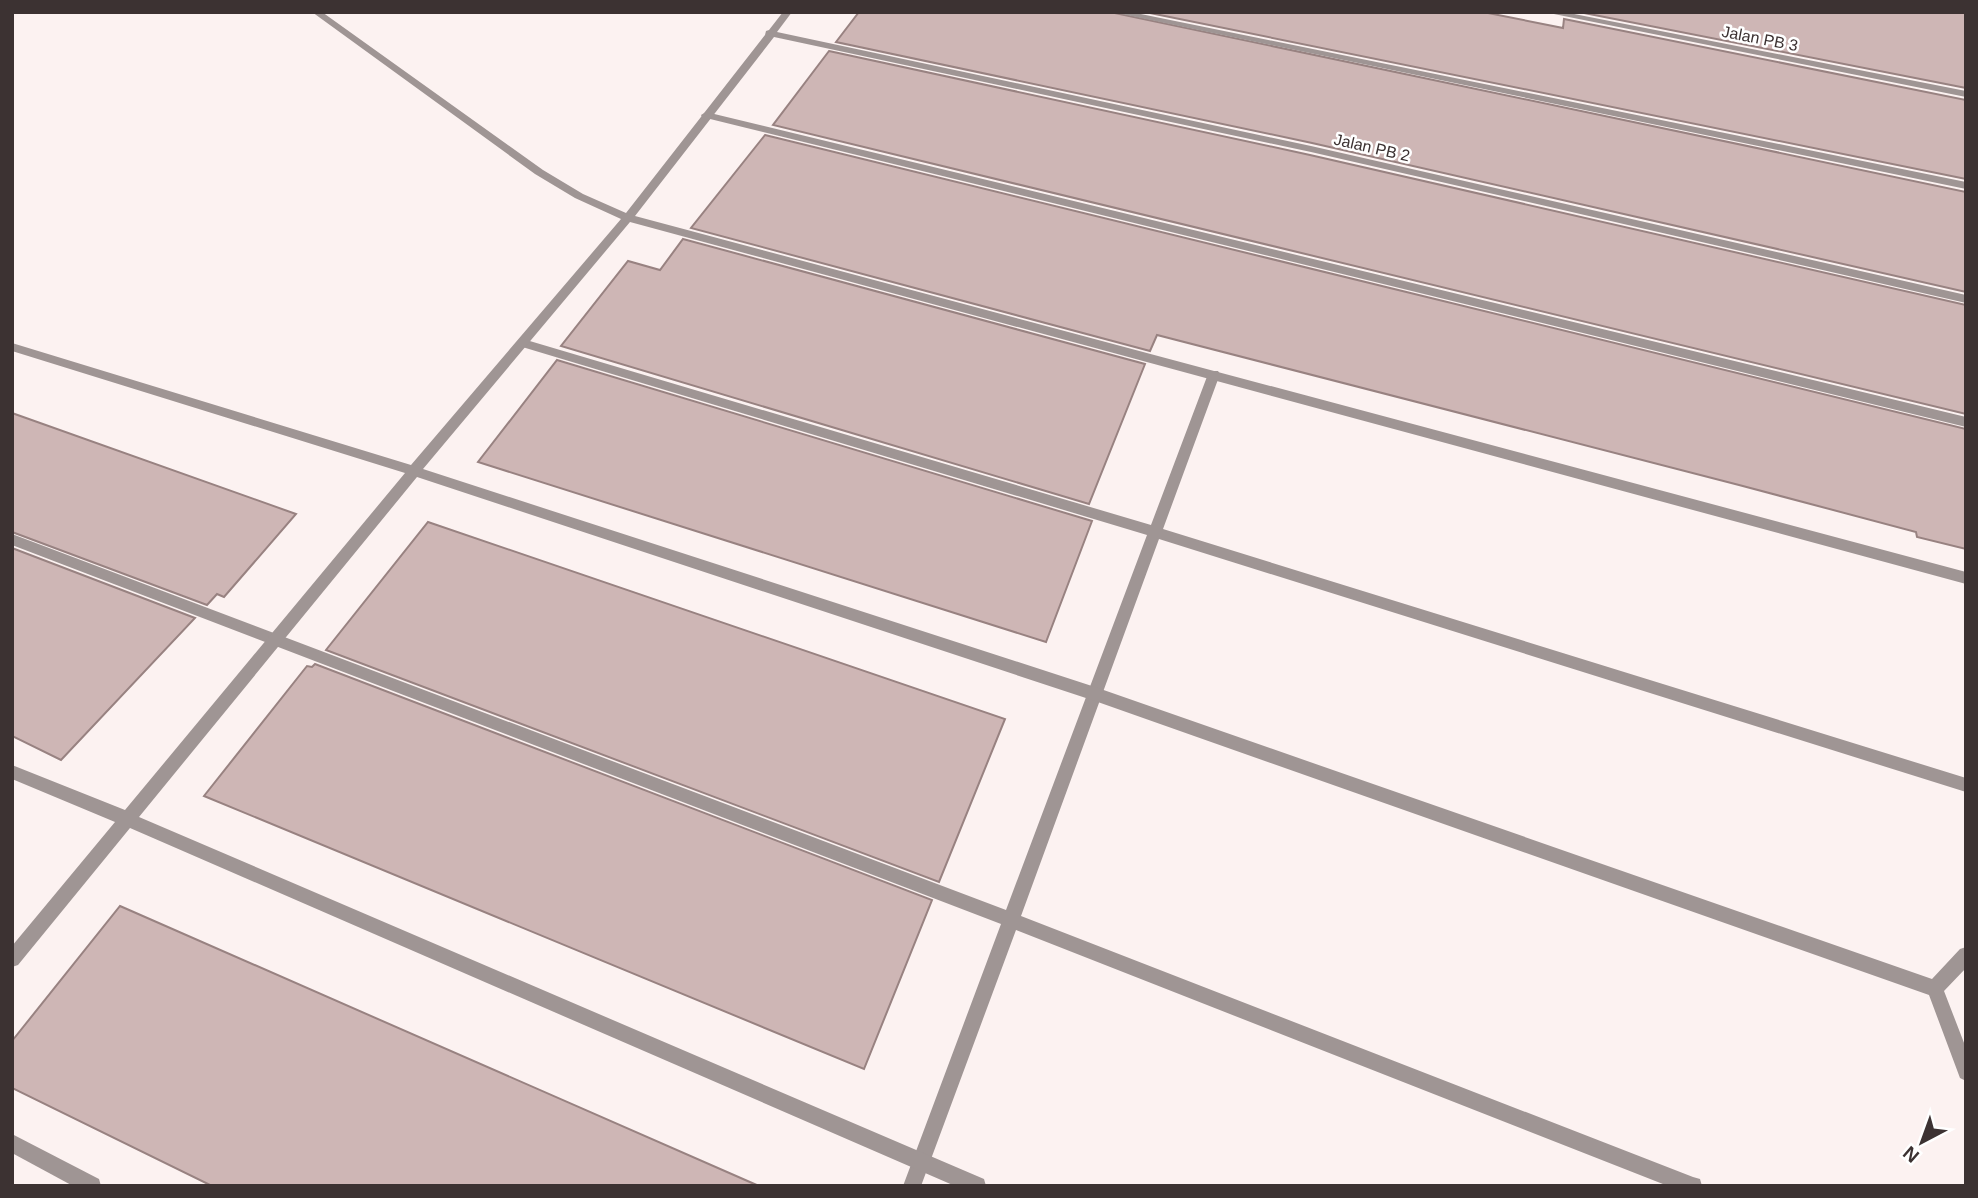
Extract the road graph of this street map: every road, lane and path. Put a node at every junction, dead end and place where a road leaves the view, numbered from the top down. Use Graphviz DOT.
graph roads {
  1 [pos="316,12"];
  2 [pos="788,12"];
  3 [pos="1116,12"];
  4 [pos="1548,12"];
  5 [pos="769,33"];
  6 [pos="1966,94"];
  7 [pos="706,115"];
  8 [pos="1966,186"];
  9 [pos="628,218"];
  10 [pos="1966,299"];
  11 [pos="523,343"];
  12 [pos="12,347"];
  13 [pos="1214,374"];
  14 [pos="1966,422"];
  15 [pos="414,471"];
  16 [pos="1155,532"];
  17 [pos="12,539"];
  18 [pos="1966,578"];
  19 [pos="275,640"];
  20 [pos="1095,694"];
  21 [pos="12,772"];
  22 [pos="1966,785"];
  23 [pos="127,819"];
  24 [pos="1011,920"];
  25 [pos="1966,955"];
  26 [pos="12,959"];
  27 [pos="1935,989"];
  28 [pos="1966,1072"];
  29 [pos="12,1143"];
  30 [pos="921,1160"];
  31 [pos="92,1186"];
  32 [pos="912,1186"];
  33 [pos="977,1186"];
  34 [pos="1693,1186"];
  1 -- 9 [label="street"];
  2 -- 5 [label="street"];
  3 -- 8 [label="street"];
  4 -- 6 [label="street, Jalan PB 3"];
  5 -- 7 [label="street"];
  5 -- 10 [label="street, Jalan PB 2"];
  7 -- 9 [label="street"];
  7 -- 14 [label="street"];
  9 -- 11 [label="street"];
  9 -- 13 [label="street"];
  11 -- 15 [label="street"];
  11 -- 16 [label="street"];
  12 -- 15 [label="street"];
  13 -- 16 [label="street"];
  13 -- 18 [label="street"];
  15 -- 19 [label="street"];
  15 -- 20 [label="street"];
  16 -- 20 [label="street"];
  16 -- 22 [label="street"];
  17 -- 19 [label="street"];
  19 -- 23 [label="street"];
  19 -- 24 [label="street"];
  20 -- 24 [label="street"];
  20 -- 27 [label="street"];
  21 -- 23 [label="street"];
  23 -- 26 [label="street"];
  23 -- 30 [label="street"];
  24 -- 30 [label="street"];
  24 -- 34 [label="street"];
  25 -- 27 [label="street"];
  27 -- 28 [label="street"];
  29 -- 31 [label="street"];
  30 -- 32 [label="street"];
  30 -- 33 [label="street"];
}
